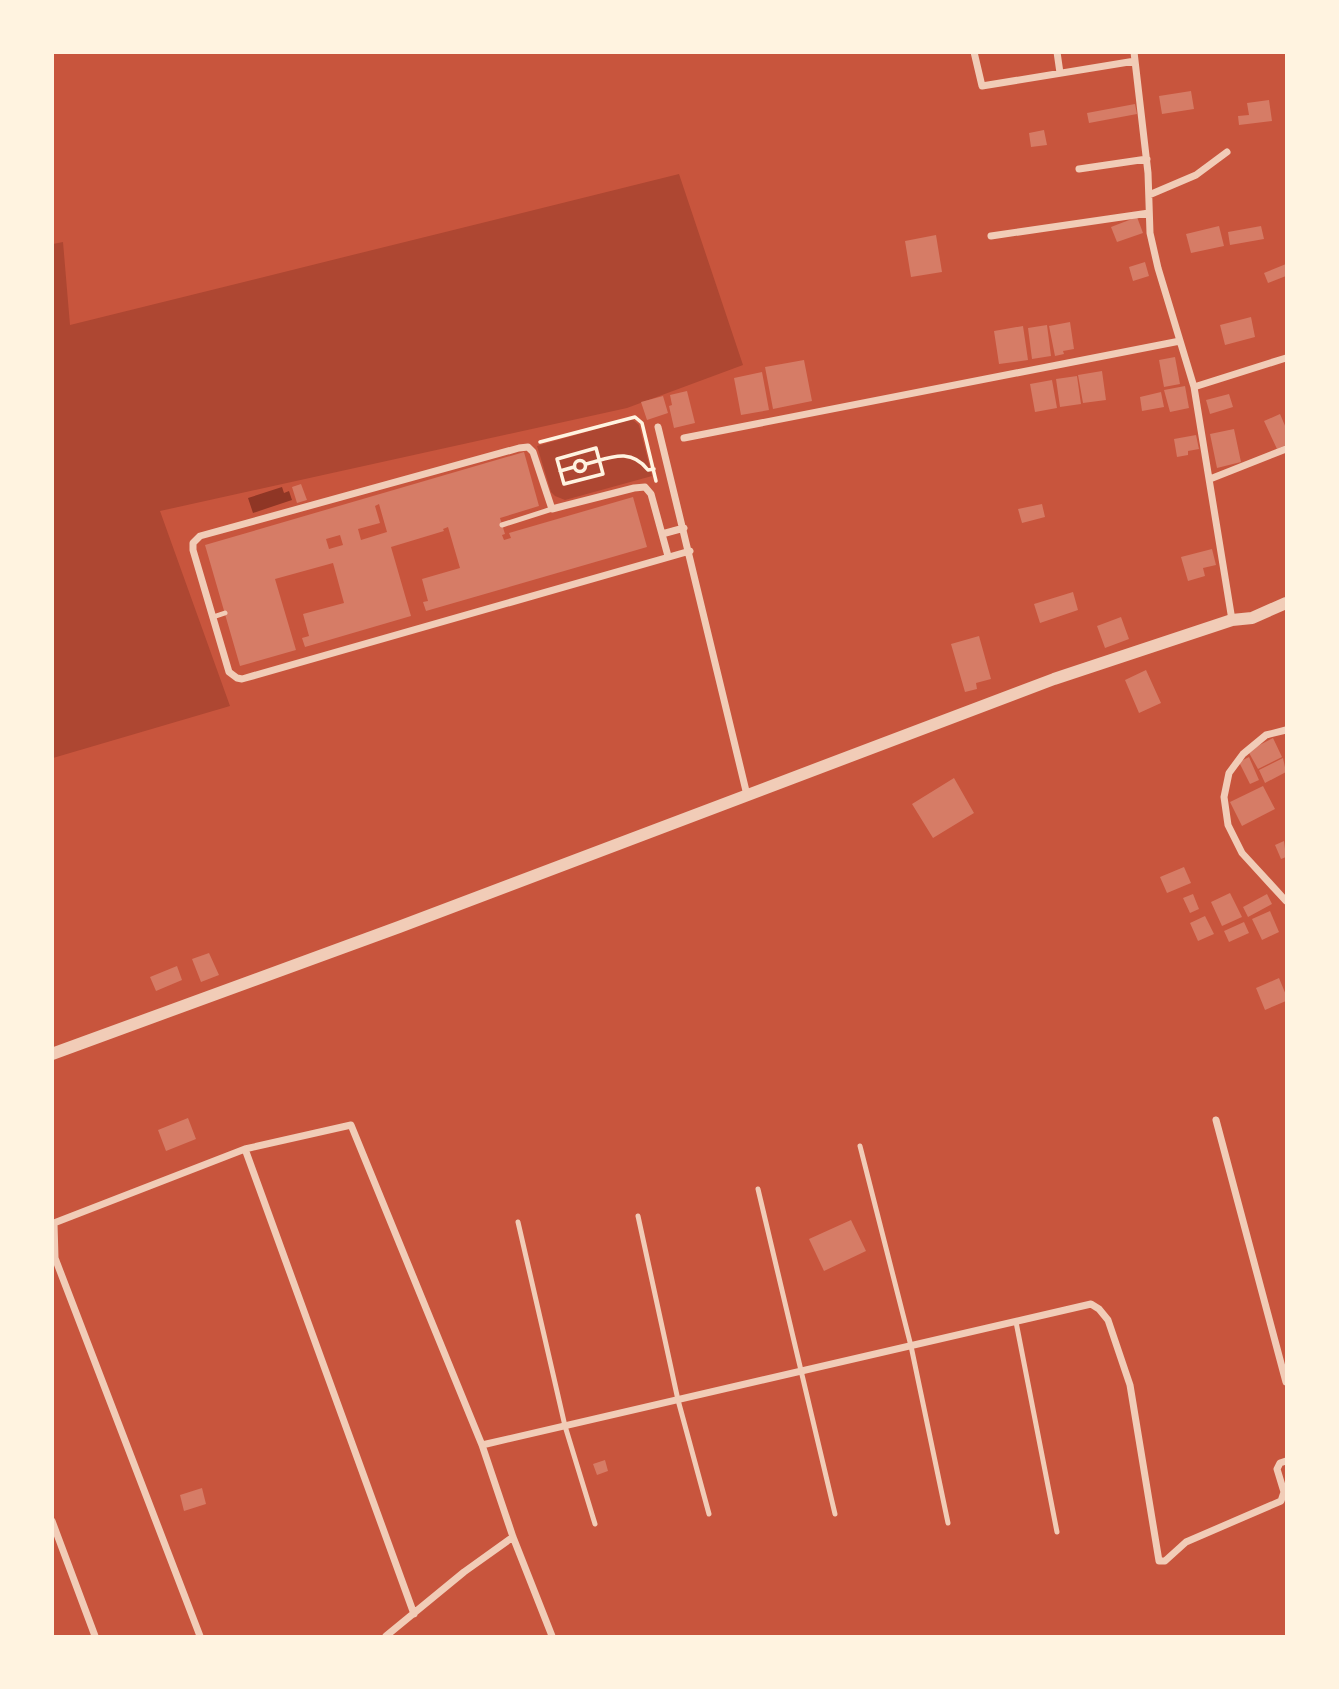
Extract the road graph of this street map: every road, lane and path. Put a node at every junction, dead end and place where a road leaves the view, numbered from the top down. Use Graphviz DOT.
graph roads {
  1 [pos="974,52"];
  2 [pos="1057,52"];
  3 [pos="1134,57"];
  4 [pos="1060,73"];
  5 [pos="1227,152"];
  6 [pos="1147,159"];
  7 [pos="1079,169"];
  8 [pos="1149,195"];
  9 [pos="1149,212"];
  10 [pos="991,236"];
  11 [pos="1180,341"];
  12 [pos="1286,358"];
  13 [pos="1194,387"];
  14 [pos="658,427"];
  15 [pos="684,438"];
  16 [pos="536,443"];
  17 [pos="1286,449"];
  18 [pos="601,461"];
  19 [pos="586,464"];
  20 [pos="575,467"];
  21 [pos="653,469"];
  22 [pos="560,471"];
  23 [pos="1210,479"];
  24 [pos="651,494"];
  25 [pos="552,509"];
  26 [pos="502,525"];
  27 [pos="684,528"];
  28 [pos="662,534"];
  29 [pos="690,551"];
  30 [pos="668,556"];
  31 [pos="1286,603"];
  32 [pos="225,613"];
  33 [pos="213,617"];
  34 [pos="1232,620"];
  35 [pos="1286,730"];
  36 [pos="747,795"];
  37 [pos="1286,901"];
  38 [pos="52,1054"];
  39 [pos="1216,1120"];
  40 [pos="860,1146"];
  41 [pos="244,1149"];
  42 [pos="758,1189"];
  43 [pos="638,1216"];
  44 [pos="518,1222"];
  45 [pos="1016,1322"];
  46 [pos="911,1346"];
  47 [pos="801,1371"];
  48 [pos="1286,1382"];
  49 [pos="678,1400"];
  50 [pos="565,1426"];
  51 [pos="482,1445"];
  52 [pos="1286,1461"];
  53 [pos="709,1514"];
  54 [pos="835,1514"];
  55 [pos="52,1521"];
  56 [pos="948,1523"];
  57 [pos="595,1524"];
  58 [pos="1057,1532"];
  59 [pos="513,1537"];
  60 [pos="414,1614"];
  61 [pos="95,1636"];
  62 [pos="200,1636"];
  63 [pos="386,1636"];
  64 [pos="552,1636"];
  1 -- 4 [label="street"];
  2 -- 4 [label="street"];
  3 -- 4 [label="street"];
  3 -- 6 [label="street"];
  5 -- 8 [label="street"];
  6 -- 7 [label="street"];
  6 -- 8 [label="street"];
  8 -- 9 [label="street"];
  9 -- 10 [label="street"];
  9 -- 11 [label="street"];
  11 -- 13 [label="street"];
  11 -- 15 [label="street"];
  12 -- 13 [label="street"];
  13 -- 23 [label="street"];
  14 -- 27 [label="street"];
  16 -- 21 [label="path"];
  17 -- 23 [label="street"];
  18 -- 19 [label="path"];
  18 -- 21 [label="path"];
  18 -- 22 [label="path"];
  18 -- 22 [label="path"];
  19 -- 20 [label="path"];
  19 -- 20 [label="path"];
  20 -- 22 [label="path"];
  21 -- 24 [label="path"];
  23 -- 34 [label="street"];
  24 -- 25 [label="street"];
  24 -- 28 [label="street"];
  25 -- 26 [label="lane"];
  25 -- 33 [label="street"];
  27 -- 28 [label="street"];
  27 -- 29 [label="street"];
  28 -- 30 [label="street"];
  29 -- 30 [label="street"];
  29 -- 36 [label="street"];
  30 -- 33 [label="street"];
  31 -- 34 [label="street"];
  32 -- 33 [label="lane"];
  34 -- 36 [label="street"];
  35 -- 37 [label="street"];
  36 -- 38 [label="street"];
  39 -- 48 [label="street"];
  40 -- 46 [label="lane"];
  41 -- 51 [label="street"];
  41 -- 60 [label="street"];
  41 -- 62 [label="street"];
  42 -- 47 [label="lane"];
  43 -- 49 [label="lane"];
  44 -- 50 [label="lane"];
  45 -- 46 [label="street"];
  45 -- 52 [label="street"];
  45 -- 58 [label="lane"];
  46 -- 47 [label="street"];
  46 -- 56 [label="lane"];
  47 -- 49 [label="street"];
  47 -- 54 [label="lane"];
  49 -- 50 [label="street"];
  49 -- 53 [label="lane"];
  50 -- 51 [label="street"];
  50 -- 57 [label="lane"];
  51 -- 59 [label="street"];
  55 -- 61 [label="street"];
  59 -- 60 [label="street"];
  59 -- 64 [label="street"];
  60 -- 63 [label="street"];
}
